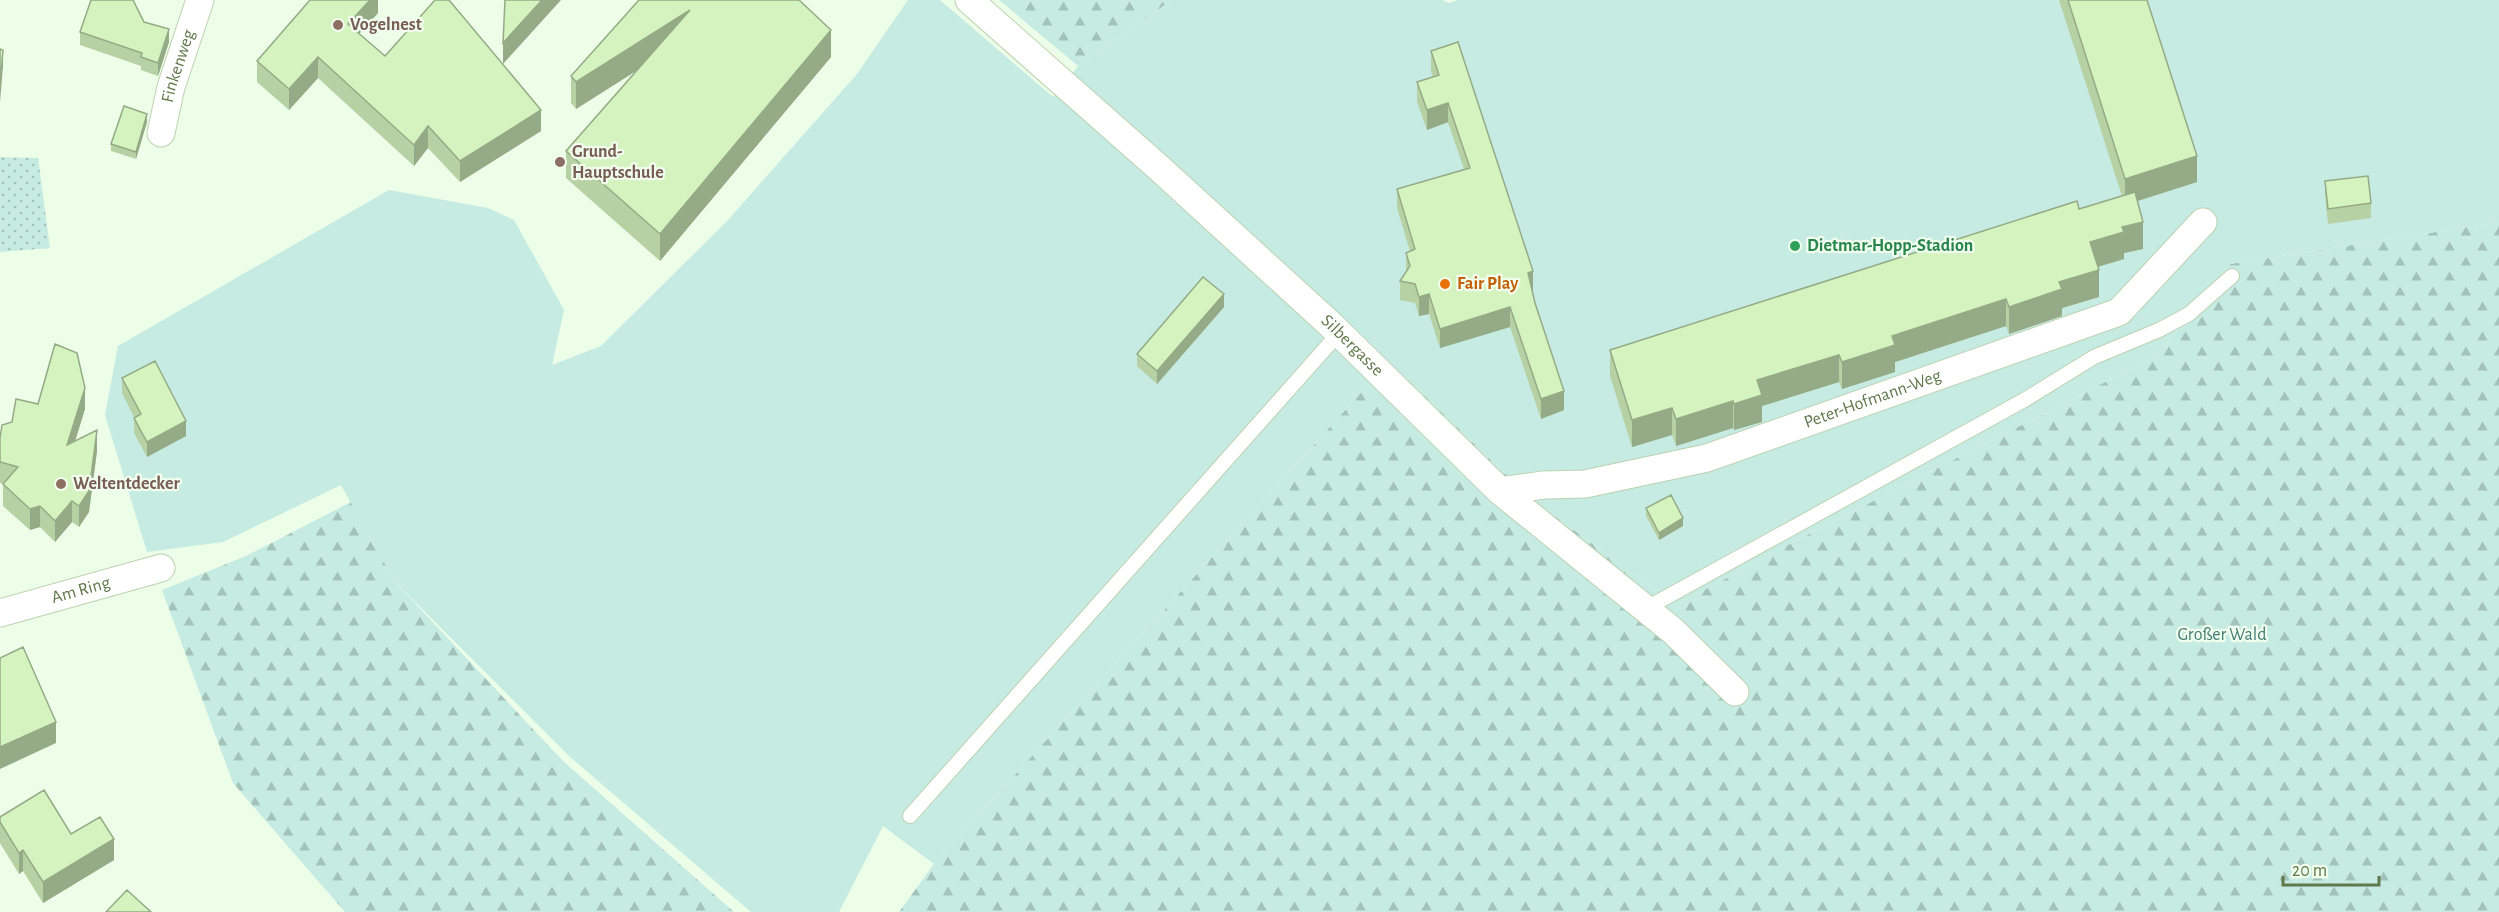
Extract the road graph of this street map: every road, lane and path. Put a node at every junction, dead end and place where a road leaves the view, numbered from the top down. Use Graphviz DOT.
graph roads {
  1 [pos="200,0"];
  2 [pos="969,0"];
  3 [pos="161,133"];
  4 [pos="2203,222"];
  5 [pos="2232,276"];
  6 [pos="1339,333"];
  7 [pos="1500,490"];
  8 [pos="161,568"];
  9 [pos="1645,609"];
  10 [pos="0,613"];
  11 [pos="1735,692"];
  12 [pos="910,816"];
  1 -- 3 [label="street, Finkenweg"];
  2 -- 6 [label="street, Silbergasse"];
  4 -- 7 [label="street, Peter-Hofmann-Weg"];
  5 -- 9 [label="lane"];
  6 -- 7 [label="street, Silbergasse"];
  6 -- 12 [label="lane"];
  7 -- 9 [label="street, Silbergasse"];
  8 -- 10 [label="street, Am Ring"];
  9 -- 11 [label="street, Silbergasse"];
}
